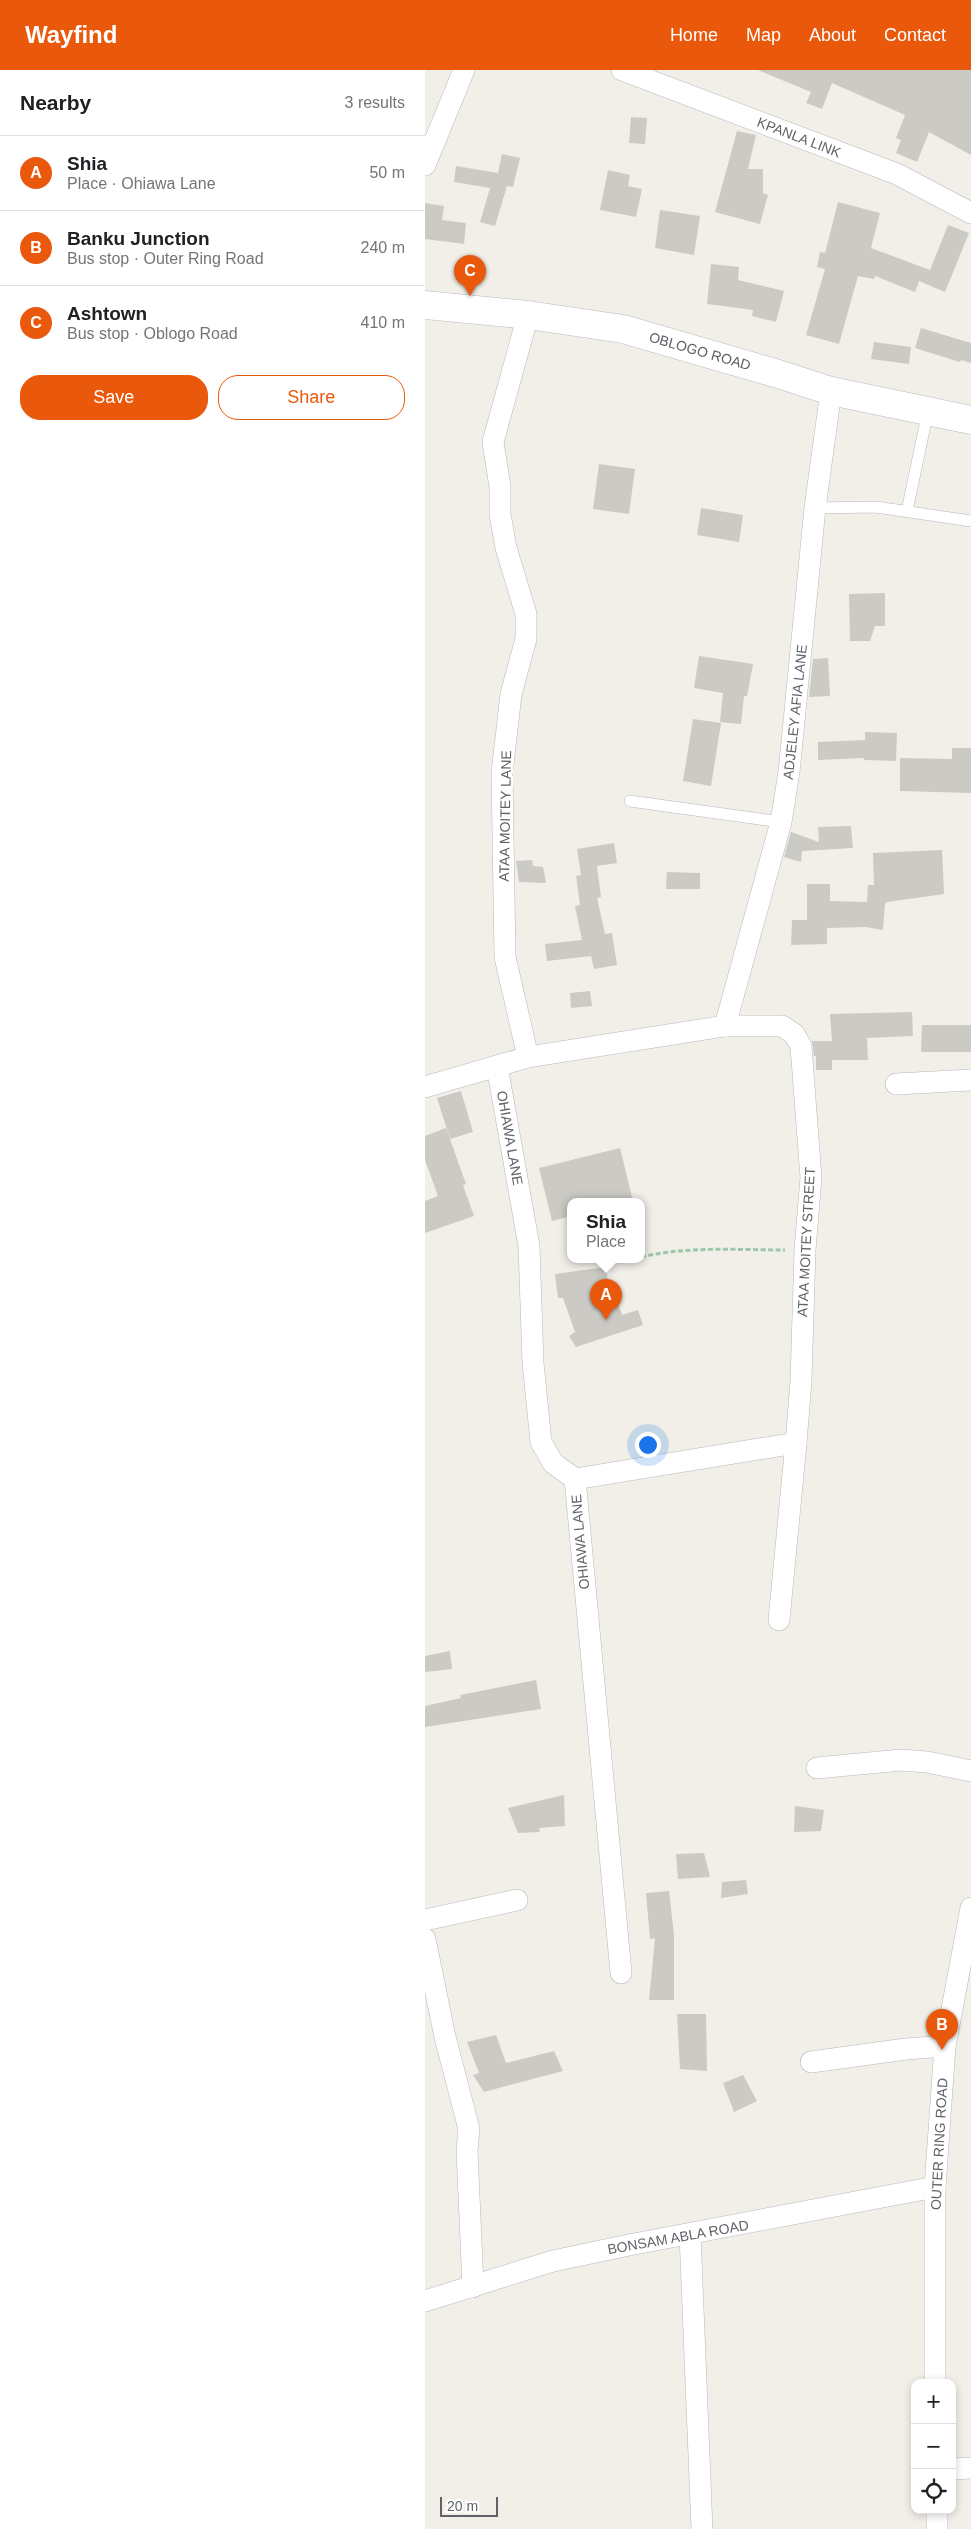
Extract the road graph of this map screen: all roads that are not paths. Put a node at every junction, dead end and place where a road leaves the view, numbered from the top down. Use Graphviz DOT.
graph roads {
  1 [pos="464,70"];
  2 [pos="622,70"];
  3 [pos="425,165"];
  4 [pos="971,213"];
  5 [pos="425,305"];
  6 [pos="528,315"];
  7 [pos="831,391"];
  8 [pos="928,409"];
  9 [pos="971,420"];
  10 [pos="815,508"];
  11 [pos="907,511"];
  12 [pos="971,521"];
  13 [pos="630,801"];
  14 [pos="781,822"];
  15 [pos="725,1026"];
  16 [pos="528,1057"];
  17 [pos="497,1066"];
  18 [pos="971,1080"];
  19 [pos="896,1084"];
  20 [pos="425,1087"];
  21 [pos="796,1443"];
  22 [pos="575,1479"];
  23 [pos="779,1620"];
  24 [pos="817,1768"];
  25 [pos="971,1771"];
  26 [pos="517,1900"];
  27 [pos="971,1908"];
  28 [pos="425,1920"];
  29 [pos="425,1939"];
  30 [pos="621,1974"];
  31 [pos="945,2046"];
  32 [pos="811,2062"];
  33 [pos="935,2187"];
  34 [pos="690,2234"];
  35 [pos="473,2287"];
  36 [pos="425,2301"];
  37 [pos="935,2379"];
  38 [pos="971,2468"];
  39 [pos="956,2469"];
  40 [pos="937,2514"];
  41 [pos="703,2529"];
  42 [pos="937,2529"];
  1 -- 3 [label="street"];
  2 -- 4 [label="street, KPANLA LINK"];
  5 -- 6 [label="main road, OBLOGO ROAD"];
  6 -- 7 [label="main road, OBLOGO ROAD"];
  6 -- 16 [label="street, ATAA MOITEY LANE"];
  7 -- 8 [label="main road, OBLOGO ROAD"];
  7 -- 10 [label="street, ADJELEY AFIA LANE"];
  8 -- 9 [label="main road, OBLOGO ROAD"];
  8 -- 11 [label="lane"];
  10 -- 11 [label="lane"];
  10 -- 14 [label="street, ADJELEY AFIA LANE"];
  11 -- 12 [label="lane"];
  13 -- 14 [label="lane"];
  14 -- 15 [label="street, ADJELEY AFIA LANE"];
  15 -- 16 [label="street, ATAA MOITEY STREET"];
  15 -- 21 [label="street, ATAA MOITEY STREET"];
  16 -- 17 [label="street, ATAA MOITEY STREET"];
  17 -- 20 [label="street, ATAA MOITEY STREET"];
  17 -- 22 [label="street, OHIAWA LANE"];
  18 -- 19 [label="street"];
  21 -- 22 [label="street"];
  21 -- 23 [label="street, ATAA MOITEY STREET"];
  22 -- 30 [label="street, OHIAWA LANE"];
  24 -- 25 [label="street"];
  26 -- 28 [label="street"];
  27 -- 31 [label="street, OUTER RING ROAD"];
  29 -- 35 [label="street"];
  31 -- 32 [label="street"];
  31 -- 33 [label="street, OUTER RING ROAD"];
  33 -- 34 [label="street, BONSAM ABLA ROAD"];
  33 -- 37 [label="street, OUTER RING ROAD"];
  34 -- 35 [label="street, BONSAM ABLA ROAD"];
  34 -- 41 [label="street"];
  35 -- 36 [label="street, BONSAM ABLA ROAD"];
  38 -- 39 [label="street"];
  40 -- 42 [label="street"];
}
